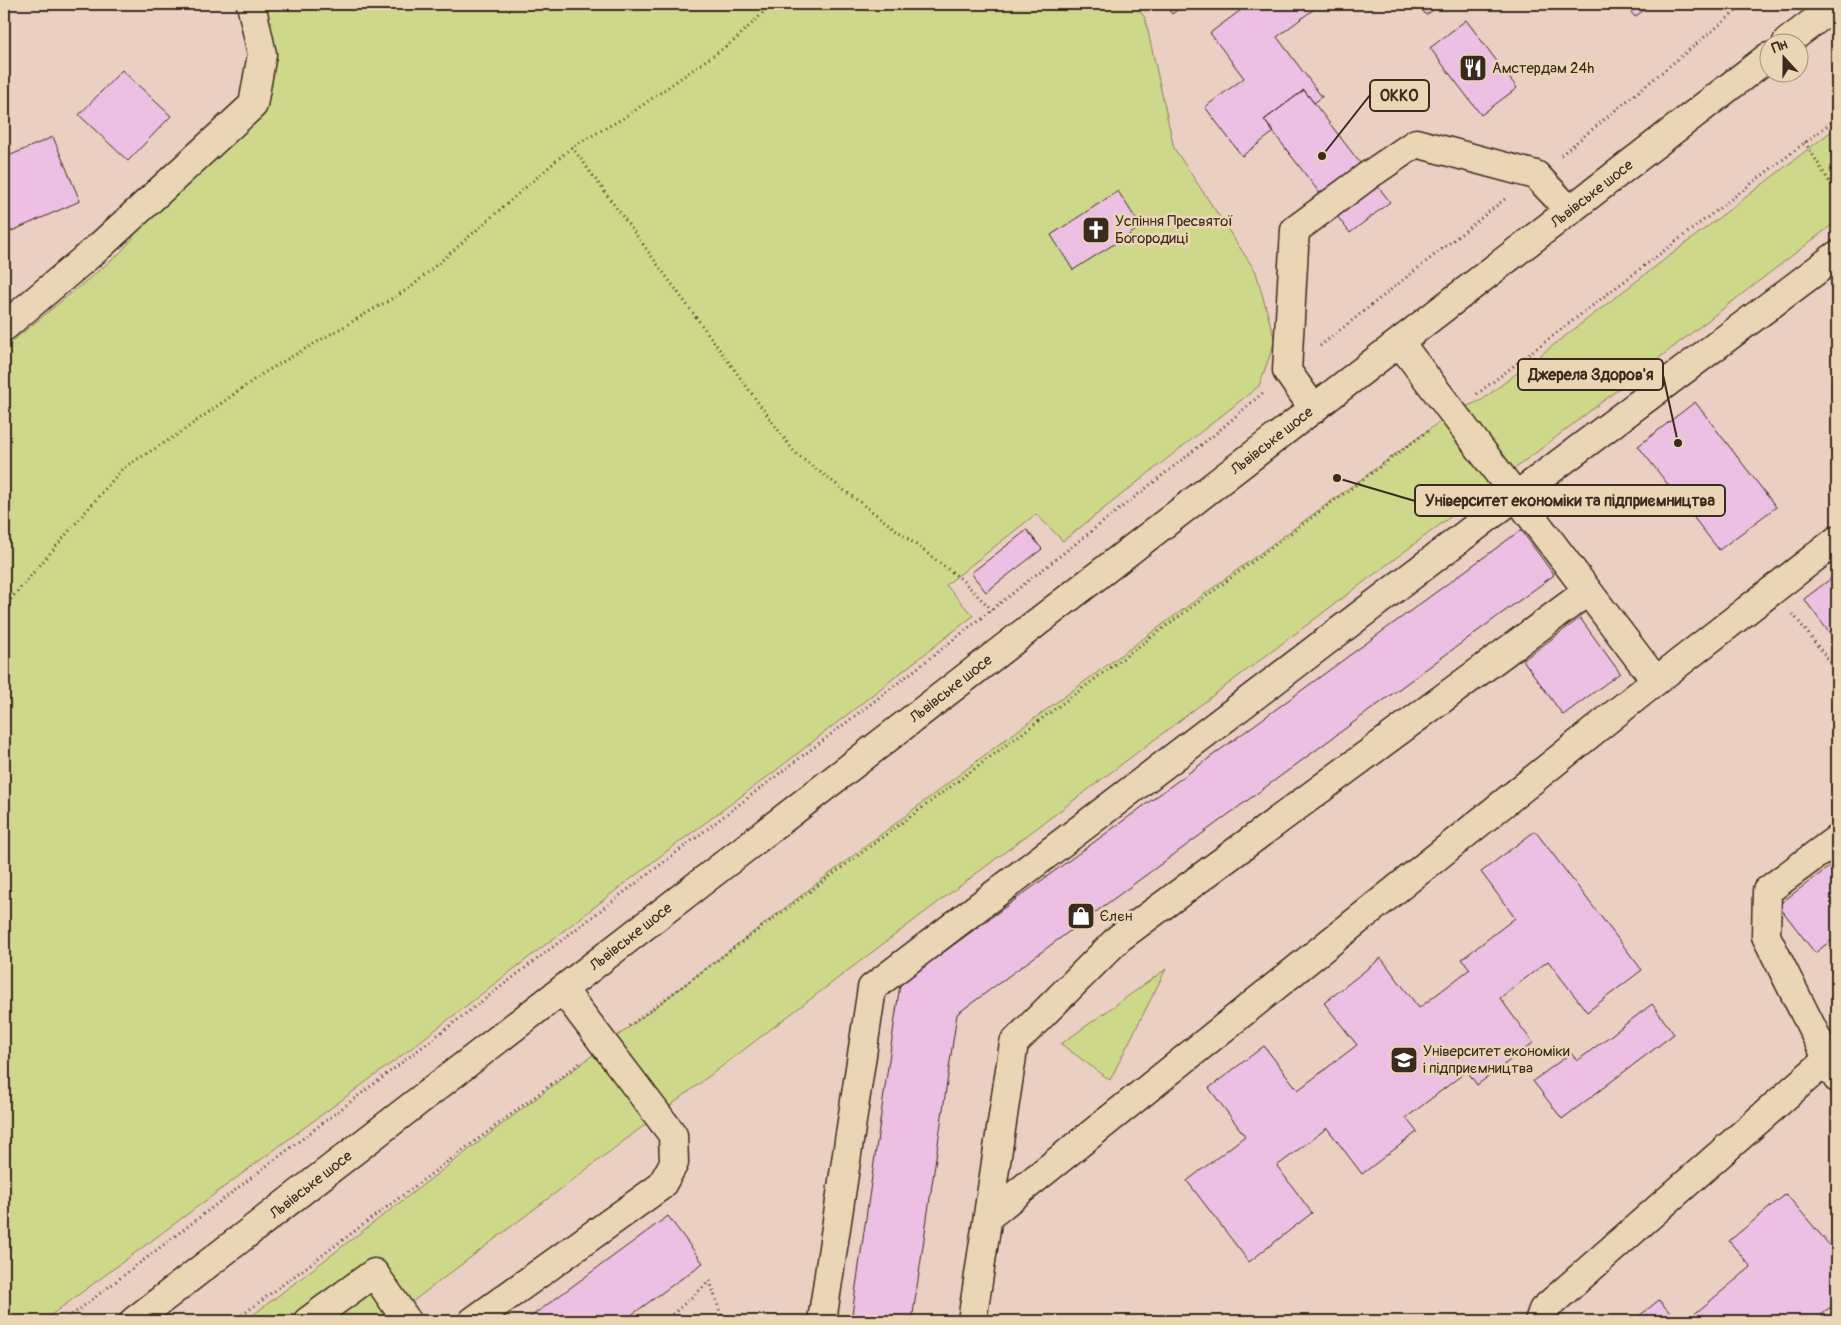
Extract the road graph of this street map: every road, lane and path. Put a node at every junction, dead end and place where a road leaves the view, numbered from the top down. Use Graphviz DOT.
graph roads {
  1 [pos="251,4"];
  2 [pos="772,4"];
  3 [pos="1745,4"];
  4 [pos="1837,4"];
  5 [pos="1800,32"];
  6 [pos="1758,65"];
  7 [pos="1837,118"];
  8 [pos="1805,142"];
  9 [pos="572,146"];
  10 [pos="1536,175"];
  11 [pos="1837,194"];
  12 [pos="1570,211"];
  13 [pos="1837,255"];
  14 [pos="4,327"];
  15 [pos="1400,343"];
  16 [pos="1287,371"];
  17 [pos="1314,409"];
  18 [pos="1453,412"];
  19 [pos="1516,496"];
  20 [pos="1837,540"];
  21 [pos="1774,589"];
  22 [pos="1588,591"];
  23 [pos="4,607"];
  24 [pos="992,610"];
  25 [pos="1837,671"];
  26 [pos="1656,681"];
  27 [pos="1837,839"];
  28 [pos="563,990"];
  29 [pos="605,1045"];
  30 [pos="1834,1062"];
  31 [pos="988,1216"];
  32 [pos="64,1321"];
  33 [pos="134,1321"];
  34 [pos="234,1321"];
  35 [pos="308,1321"];
  36 [pos="407,1321"];
  37 [pos="474,1321"];
  38 [pos="664,1321"];
  39 [pos="720,1321"];
  40 [pos="822,1321"];
  41 [pos="972,1321"];
  42 [pos="1539,1321"];
  1 -- 14 [label="main road"];
  2 -- 9 [label="path"];
  3 -- 10 [label="path"];
  4 -- 5 [label="main road"];
  6 -- 12 [label="main road, Львівське шосе"];
  7 -- 8 [label="path"];
  8 -- 11 [label="path"];
  8 -- 18 [label="path"];
  9 -- 23 [label="path"];
  9 -- 24 [label="path"];
  10 -- 12 [label="main road"];
  10 -- 16 [label="path"];
  10 -- 16 [label="main road"];
  12 -- 15 [label="main road, Львівське шосе"];
  13 -- 19 [label="main road"];
  15 -- 17 [label="main road, Львівське шосе"];
  15 -- 18 [label="main road"];
  16 -- 17 [label="main road"];
  16 -- 24 [label="path"];
  17 -- 28 [label="main road, Львівське шосе"];
  18 -- 19 [label="main road"];
  18 -- 29 [label="path"];
  19 -- 22 [label="main road"];
  19 -- 40 [label="main road"];
  20 -- 21 [label="main road"];
  21 -- 25 [label="path"];
  21 -- 26 [label="main road"];
  22 -- 26 [label="main road"];
  22 -- 31 [label="main road"];
  24 -- 32 [label="path"];
  26 -- 31 [label="main road"];
  27 -- 30 [label="main road"];
  28 -- 29 [label="main road"];
  28 -- 33 [label="main road, Львівське шосе"];
  29 -- 34 [label="path"];
  29 -- 37 [label="main road"];
  30 -- 42 [label="main road"];
  31 -- 41 [label="main road"];
  35 -- 36 [label="main road"];
  38 -- 39 [label="path"];
}
